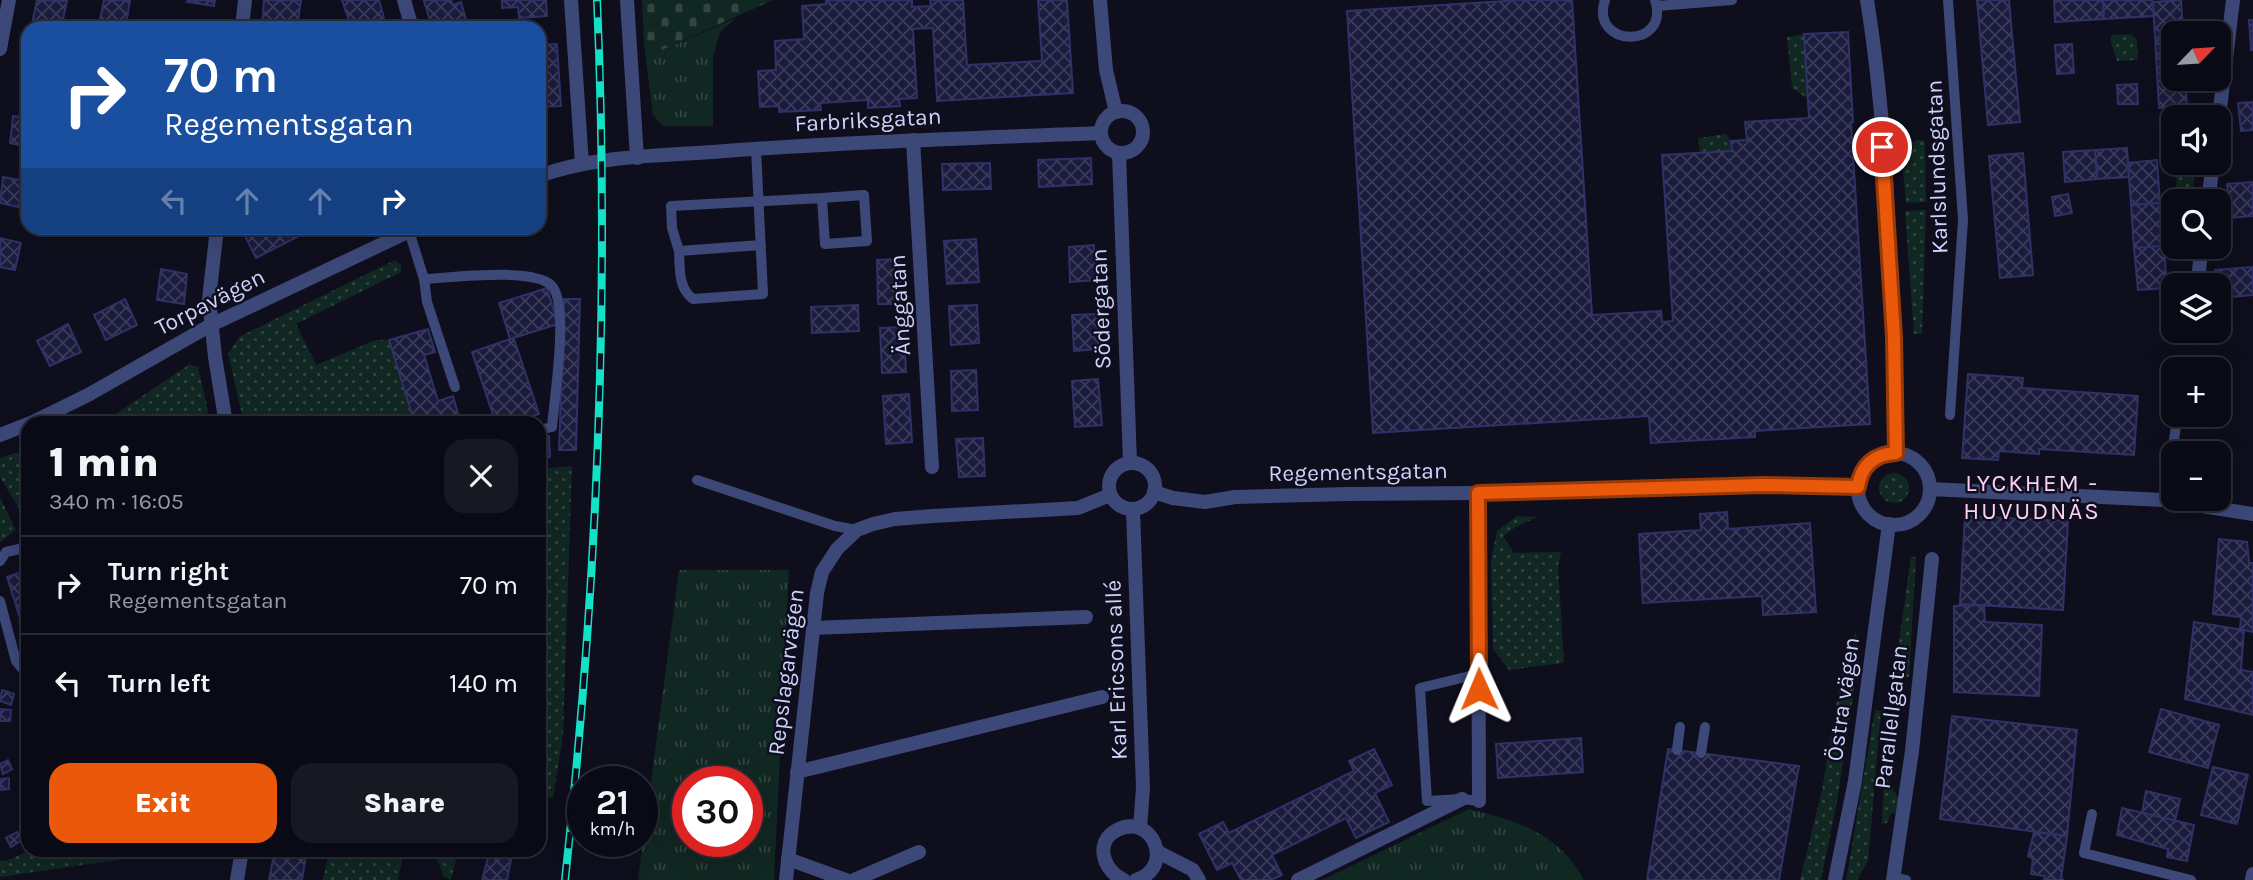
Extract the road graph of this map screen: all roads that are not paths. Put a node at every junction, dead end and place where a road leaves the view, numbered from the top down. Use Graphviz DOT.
graph roads {
  1 [pos="9,0"];
  2 [pos="245,0"];
  3 [pos="404,0"];
  4 [pos="570,0"];
  5 [pos="626,0"];
  6 [pos="1100,0"];
  7 [pos="1605,0"];
  8 [pos="1732,0"];
  9 [pos="1867,0"];
  10 [pos="1948,0"];
  11 [pos="2233,0"];
  12 [pos="1656,3"];
  13 [pos="243,21"];
  14 [pos="410,21"];
  15 [pos="0,49"];
  16 [pos="2220,105"];
  17 [pos="1116,111"];
  18 [pos="1101,133"];
  19 [pos="913,140"];
  20 [pos="756,148"];
  21 [pos="1119,152"];
  22 [pos="637,158"];
  23 [pos="582,164"];
  24 [pos="546,173"];
  25 [pos="822,198"];
  26 [pos="759,201"];
  27 [pos="216,235"];
  28 [pos="399,235"];
  29 [pos="413,235"];
  30 [pos="761,245"];
  31 [pos="679,251"];
  32 [pos="424,279"];
  33 [pos="211,325"];
  34 [pos="455,387"];
  35 [pos="1950,415"];
  36 [pos="45,416"];
  37 [pos="225,416"];
  38 [pos="21,427"];
  39 [pos="546,428"];
  40 [pos="0,435"];
  41 [pos="1896,453"];
  42 [pos="1130,463"];
  43 [pos="932,467"];
  44 [pos="697,481"];
  45 [pos="1858,487"];
  46 [pos="1930,489"];
  47 [pos="1154,492"];
  48 [pos="1478,493"];
  49 [pos="1110,495"];
  50 [pos="2161,500"];
  51 [pos="1133,510"];
  52 [pos="2231,511"];
  53 [pos="2253,514"];
  54 [pos="1889,524"];
  55 [pos="858,530"];
  56 [pos="21,549"];
  57 [pos="1932,559"];
  58 [pos="0,561"];
  59 [pos="0,601"];
  60 [pos="1086,617"];
  61 [pos="813,628"];
  62 [pos="21,668"];
  63 [pos="1478,674"];
  64 [pos="1102,697"];
  65 [pos="1680,727"];
  66 [pos="1705,727"];
  67 [pos="1677,750"];
  68 [pos="1701,753"];
  69 [pos="797,772"];
  70 [pos="1462,799"];
  71 [pos="1479,801"];
  72 [pos="2092,814"];
  73 [pos="1140,828"];
  74 [pos="919,852"];
  75 [pos="1158,852"];
  76 [pos="241,857"];
  77 [pos="788,859"];
  78 [pos="2253,874"];
  79 [pos="1117,879"];
  80 [pos="1898,879"];
  81 [pos="237,880"];
  82 [pos="786,880"];
  83 [pos="846,880"];
  84 [pos="854,880"];
  85 [pos="1136,880"];
  86 [pos="1199,880"];
  87 [pos="1298,880"];
  88 [pos="1835,880"];
  89 [pos="2190,880"];
  90 [pos="2252,880"];
  1 -- 15 [label="street"];
  2 -- 13 [label="street"];
  3 -- 14 [label="street"];
  4 -- 23 [label="street"];
  5 -- 22 [label="street"];
  6 -- 17 [label="street"];
  7 -- 12 [label="lane"];
  8 -- 12 [label="lane"];
  9 -- 41 [label="street"];
  10 -- 35 [label="lane, Karlslundsgatan"];
  11 -- 16 [label="street"];
  17 -- 18 [label="street"];
  17 -- 21 [label="street"];
  18 -- 19 [label="street, Farbriksgatan"];
  18 -- 21 [label="street"];
  19 -- 20 [label="street, Farbriksgatan"];
  19 -- 43 [label="street, Änggatan"];
  20 -- 22 [label="street, Farbriksgatan"];
  20 -- 26 [label="lane"];
  21 -- 42 [label="street, Södergatan"];
  22 -- 23 [label="street"];
  23 -- 24 [label="street"];
  25 -- 25 [label="lane"];
  25 -- 26 [label="lane"];
  26 -- 30 [label="lane"];
  26 -- 31 [label="lane"];
  27 -- 33 [label="street"];
  28 -- 33 [label="street, Torpavägen"];
  29 -- 32 [label="lane"];
  30 -- 31 [label="lane"];
  30 -- 31 [label="lane"];
  32 -- 34 [label="lane"];
  32 -- 39 [label="lane"];
  33 -- 36 [label="street, Torpavägen"];
  33 -- 37 [label="street"];
  38 -- 40 [label="street, Torpavägen"];
  41 -- 45 [label="street"];
  41 -- 46 [label="street"];
  42 -- 47 [label="street"];
  42 -- 49 [label="street"];
  44 -- 55 [label="lane"];
  45 -- 48 [label="street, Regementsgatan"];
  45 -- 54 [label="street"];
  46 -- 50 [label="street"];
  46 -- 54 [label="street"];
  47 -- 48 [label="street, Regementsgatan"];
  47 -- 51 [label="street"];
  48 -- 63 [label="street"];
  49 -- 51 [label="street"];
  49 -- 55 [label="street, Repslagarvägen"];
  51 -- 73 [label="street, Karl Ericsons allé"];
  52 -- 53 [label="street"];
  54 -- 88 [label="street, Östra vägen"];
  55 -- 61 [label="street, Repslagarvägen"];
  56 -- 58 [label="lane"];
  57 -- 80 [label="street, Parallellgatan"];
  59 -- 62 [label="lane"];
  60 -- 61 [label="street"];
  61 -- 69 [label="street, Repslagarvägen"];
  63 -- 70 [label="lane"];
  63 -- 71 [label="street"];
  64 -- 69 [label="street"];
  65 -- 67 [label="lane"];
  66 -- 68 [label="lane"];
  69 -- 77 [label="street, Repslagarvägen"];
  70 -- 71 [label="lane"];
  70 -- 87 [label="street"];
  72 -- 89 [label="lane"];
  73 -- 75 [label="street"];
  73 -- 79 [label="street"];
  74 -- 84 [label="street"];
  75 -- 85 [label="street"];
  75 -- 86 [label="street"];
  76 -- 81 [label="street"];
  77 -- 82 [label="street, Repslagarvägen"];
  77 -- 83 [label="street"];
  78 -- 90 [label="street"];
}
